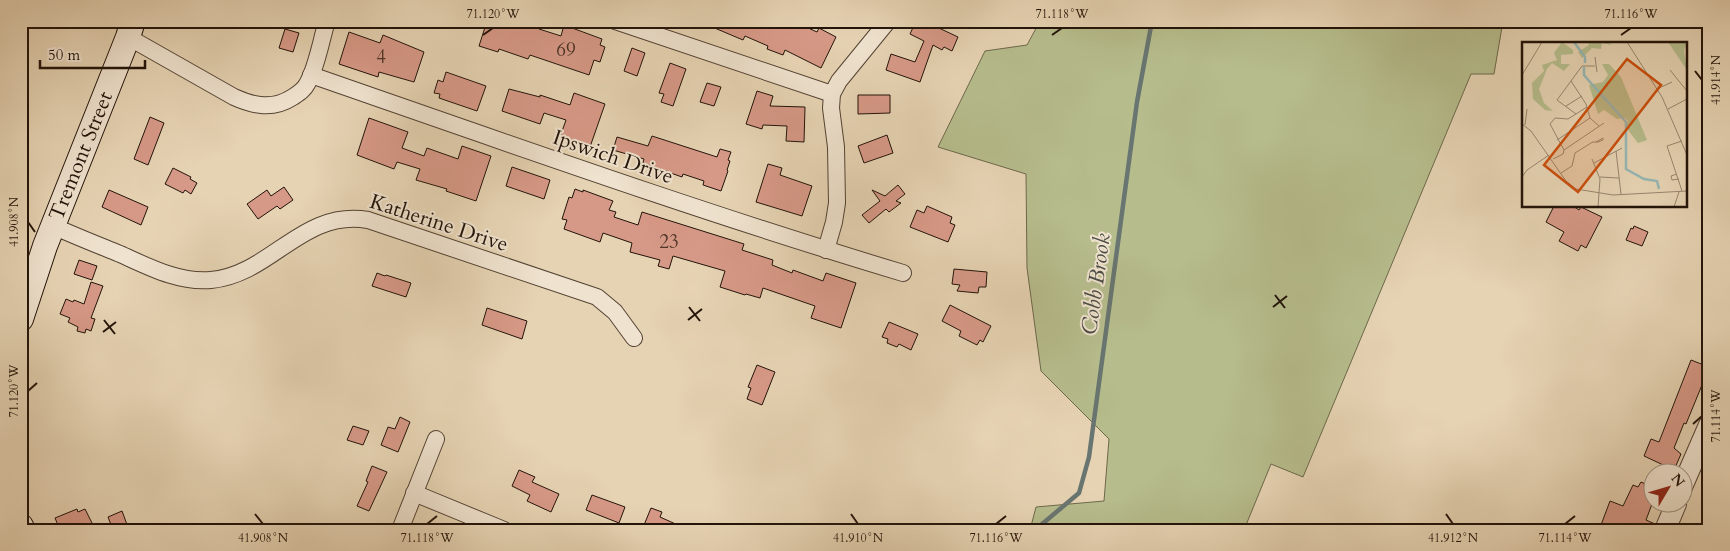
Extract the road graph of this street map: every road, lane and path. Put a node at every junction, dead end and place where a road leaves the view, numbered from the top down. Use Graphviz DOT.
graph roads {
  1 [pos="327,21"];
  2 [pos="615,21"];
  3 [pos="888,21"];
  4 [pos="130,29"];
  5 [pos="311,75"];
  6 [pos="832,94"];
  7 [pos="53,226"];
  8 [pos="826,250"];
  9 [pos="903,272"];
  10 [pos="21,319"];
  11 [pos="634,338"];
  12 [pos="1709,425"];
  13 [pos="436,439"];
  14 [pos="1692,465"];
  15 [pos="414,493"];
  16 [pos="1672,514"];
  17 [pos="21,526"];
  18 [pos="23,530"];
  19 [pos="400,530"];
  20 [pos="504,530"];
  21 [pos="1665,530"];
  1 -- 5 [label="street"];
  2 -- 6 [label="street"];
  3 -- 6 [label="street"];
  4 -- 5 [label="street"];
  4 -- 7 [label="main road, Tremont Street"];
  5 -- 8 [label="street, Ipswich Drive"];
  6 -- 8 [label="street"];
  7 -- 10 [label="main road, Tremont Street"];
  7 -- 11 [label="street, Katherine Drive"];
  8 -- 9 [label="street, Ipswich Drive"];
  12 -- 14 [label="street"];
  13 -- 15 [label="street"];
  15 -- 19 [label="street"];
  15 -- 20 [label="street"];
  16 -- 21 [label="street"];
  17 -- 18 [label="main road"];
}
